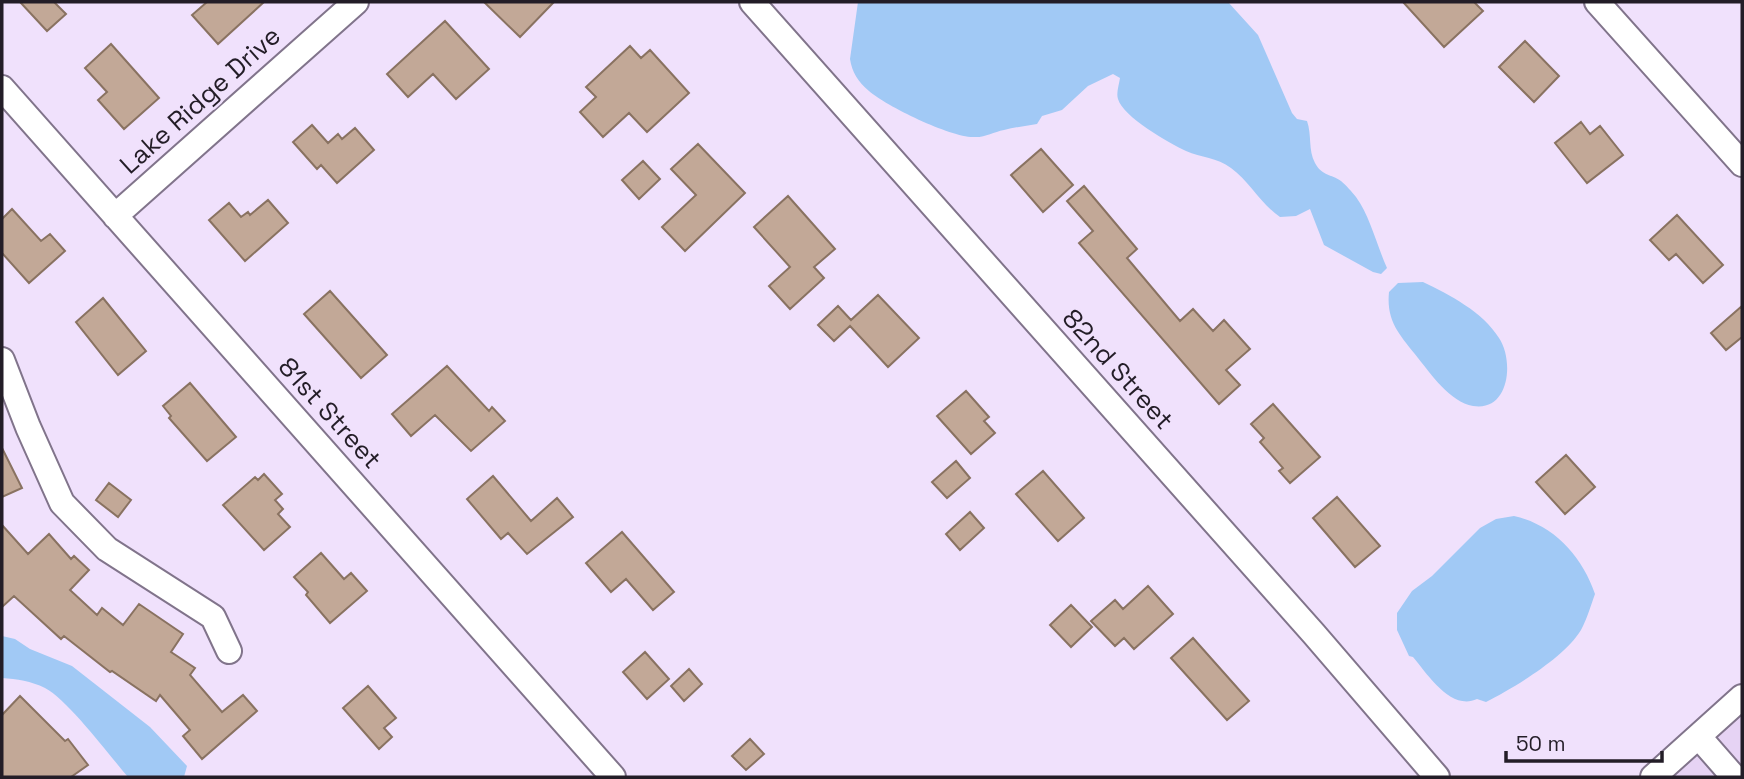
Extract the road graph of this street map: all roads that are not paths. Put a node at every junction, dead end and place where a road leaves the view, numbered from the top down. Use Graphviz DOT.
graph roads {
  1 [pos="356,2"];
  2 [pos="752,2"];
  3 [pos="1597,2"];
  4 [pos="2,88"];
  5 [pos="1742,164"];
  6 [pos="115,216"];
  7 [pos="2,360"];
  8 [pos="229,651"];
  9 [pos="1742,697"];
  10 [pos="1699,737"];
  11 [pos="613,777"];
  12 [pos="1437,777"];
  13 [pos="1653,777"];
  14 [pos="1734,777"];
  1 -- 6 [label="street, Lake Ridge Drive"];
  2 -- 12 [label="street, 82nd Street"];
  3 -- 5 [label="street"];
  4 -- 6 [label="street, 81st Street"];
  6 -- 11 [label="street, 81st Street"];
  7 -- 8 [label="street"];
  9 -- 10 [label="street"];
  10 -- 13 [label="street"];
  10 -- 14 [label="street"];
}
